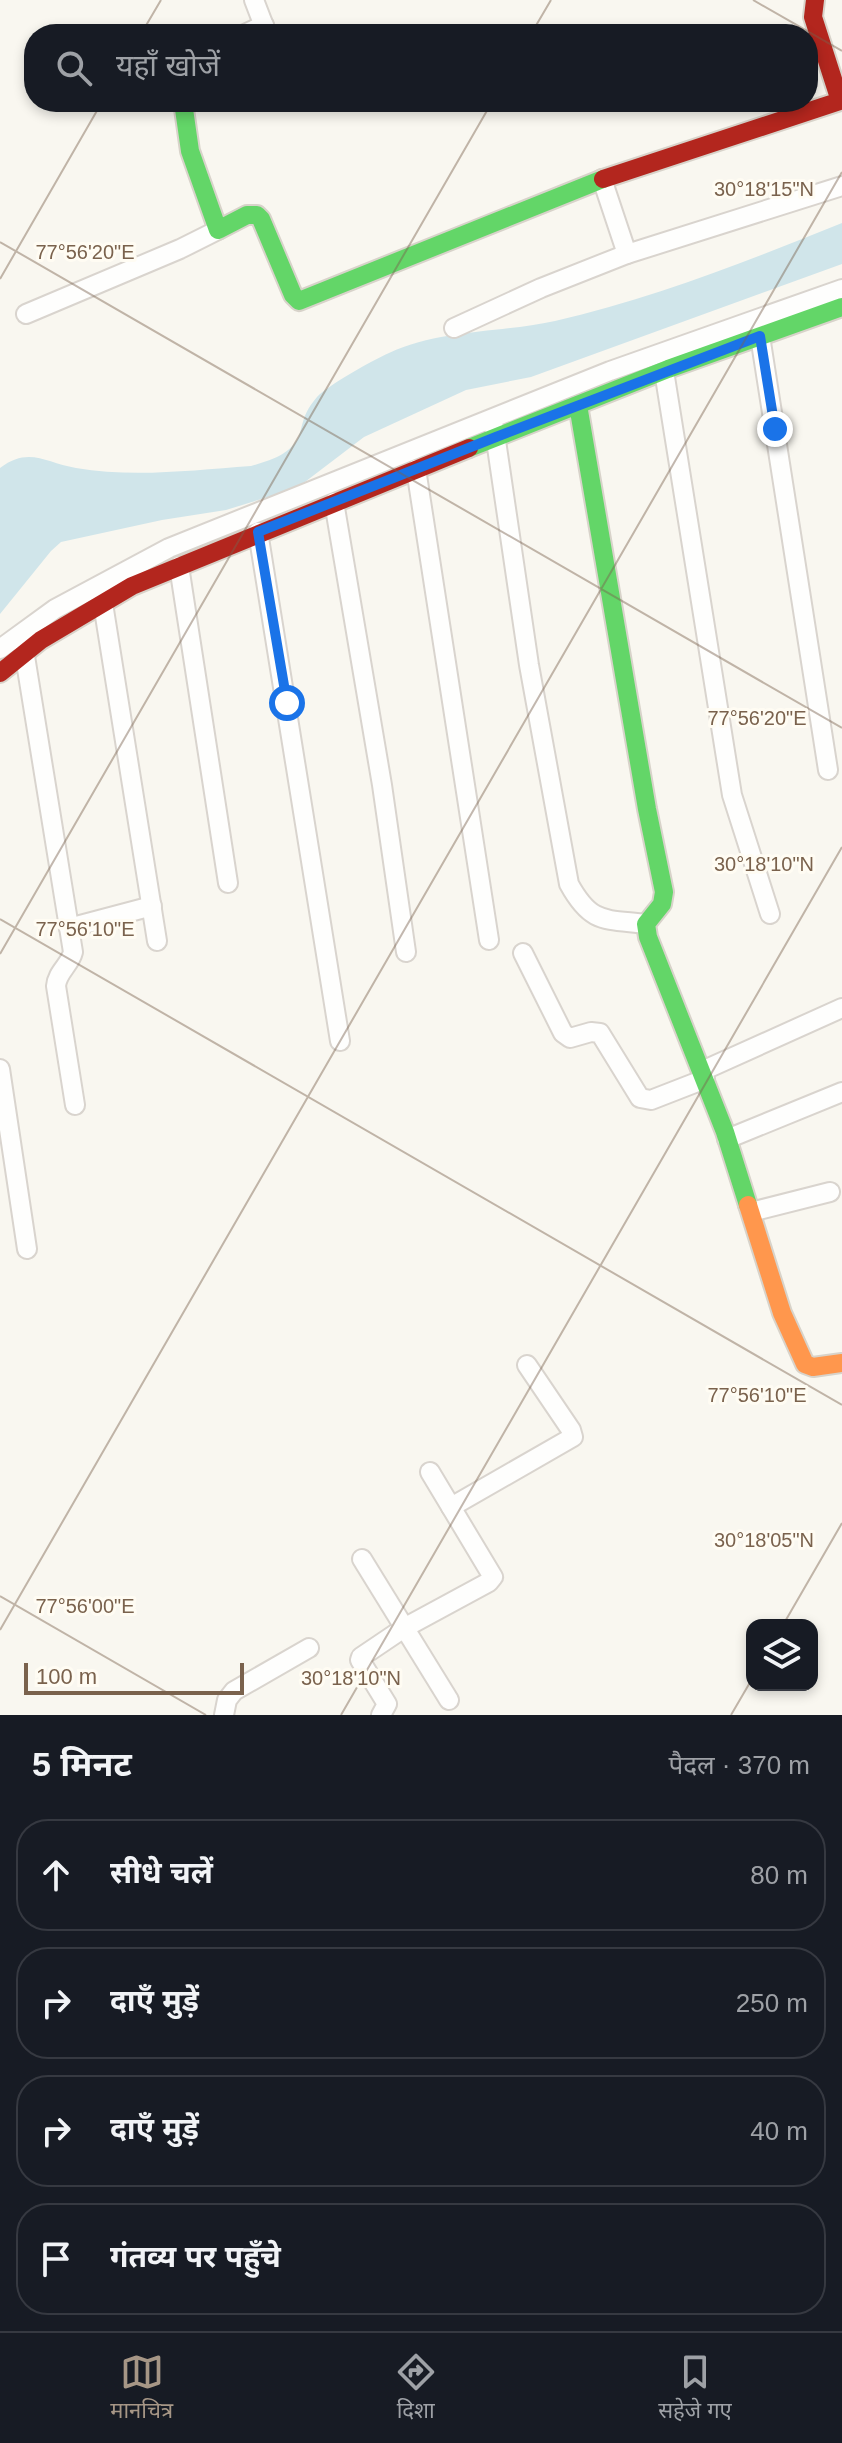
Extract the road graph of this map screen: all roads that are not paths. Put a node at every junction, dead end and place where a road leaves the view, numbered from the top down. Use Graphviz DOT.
graph roads {
  1 [pos="254,0"];
  2 [pos="815,0"];
  3 [pos="264,24"];
  4 [pos="815,24"];
  5 [pos="818,33"];
  6 [pos="841,104"];
  7 [pos="818,111"];
  8 [pos="183,112"];
  9 [pos="816,112"];
  10 [pos="602,179"];
  11 [pos="842,186"];
  12 [pos="218,230"];
  13 [pos="627,254"];
  14 [pos="840,304"];
  15 [pos="26,314"];
  16 [pos="454,328"];
  17 [pos="760,336"];
  18 [pos="664,371"];
  19 [pos="578,405"];
  20 [pos="493,417"];
  21 [pos="496,437"];
  22 [pos="416,469"];
  23 [pos="334,502"];
  24 [pos="258,532"];
  25 [pos="179,566"];
  26 [pos="101,593"];
  27 [pos="21,633"];
  28 [pos="0,649"];
  29 [pos="25,653"];
  30 [pos="0,673"];
  31 [pos="828,770"];
  32 [pos="228,883"];
  33 [pos="152,906"];
  34 [pos="770,914"];
  35 [pos="646,924"];
  36 [pos="69,928"];
  37 [pos="489,940"];
  38 [pos="157,941"];
  39 [pos="406,952"];
  40 [pos="523,953"];
  41 [pos="842,1008"];
  42 [pos="340,1041"];
  43 [pos="0,1069"];
  44 [pos="704,1075"];
  45 [pos="842,1092"];
  46 [pos="75,1105"];
  47 [pos="727,1139"];
  48 [pos="830,1192"];
  49 [pos="751,1212"];
  50 [pos="27,1249"];
  51 [pos="842,1363"];
  52 [pos="527,1365"];
  53 [pos="430,1472"];
  54 [pos="451,1507"];
  55 [pos="362,1559"];
  56 [pos="404,1628"];
  57 [pos="309,1648"];
  58 [pos="449,1700"];
  59 [pos="224,1715"];
  60 [pos="381,1715"];
  1 -- 3 [label="street"];
  2 -- 4 [label="street"];
  5 -- 6 [label="street"];
  6 -- 7 [label="street"];
  8 -- 12 [label="street"];
  9 -- 10 [label="street"];
  10 -- 12 [label="street"];
  10 -- 13 [label="street"];
  11 -- 13 [label="street"];
  12 -- 15 [label="street"];
  13 -- 16 [label="street"];
  14 -- 17 [label="street"];
  14 -- 20 [label="street"];
  17 -- 18 [label="street"];
  17 -- 31 [label="street"];
  18 -- 19 [label="street"];
  18 -- 34 [label="street"];
  19 -- 21 [label="street"];
  19 -- 35 [label="street"];
  20 -- 21 [label="street"];
  20 -- 26 [label="street"];
  21 -- 22 [label="street"];
  21 -- 35 [label="street"];
  22 -- 23 [label="street"];
  22 -- 37 [label="street"];
  23 -- 24 [label="street"];
  23 -- 39 [label="street"];
  24 -- 25 [label="street"];
  24 -- 42 [label="street"];
  25 -- 26 [label="street"];
  25 -- 32 [label="street"];
  26 -- 27 [label="street"];
  26 -- 29 [label="street"];
  26 -- 33 [label="street"];
  27 -- 28 [label="street"];
  27 -- 29 [label="street"];
  29 -- 30 [label="street"];
  29 -- 36 [label="street"];
  33 -- 36 [label="street"];
  33 -- 38 [label="street"];
  35 -- 44 [label="street"];
  36 -- 46 [label="street"];
  40 -- 44 [label="street"];
  41 -- 44 [label="street"];
  43 -- 50 [label="street"];
  44 -- 47 [label="street"];
  45 -- 47 [label="street"];
  47 -- 49 [label="street"];
  48 -- 49 [label="street"];
  49 -- 51 [label="street"];
  52 -- 54 [label="street"];
  53 -- 54 [label="street"];
  54 -- 56 [label="street"];
  55 -- 56 [label="street"];
  56 -- 58 [label="street"];
  56 -- 60 [label="street"];
  57 -- 59 [label="street"];
}
